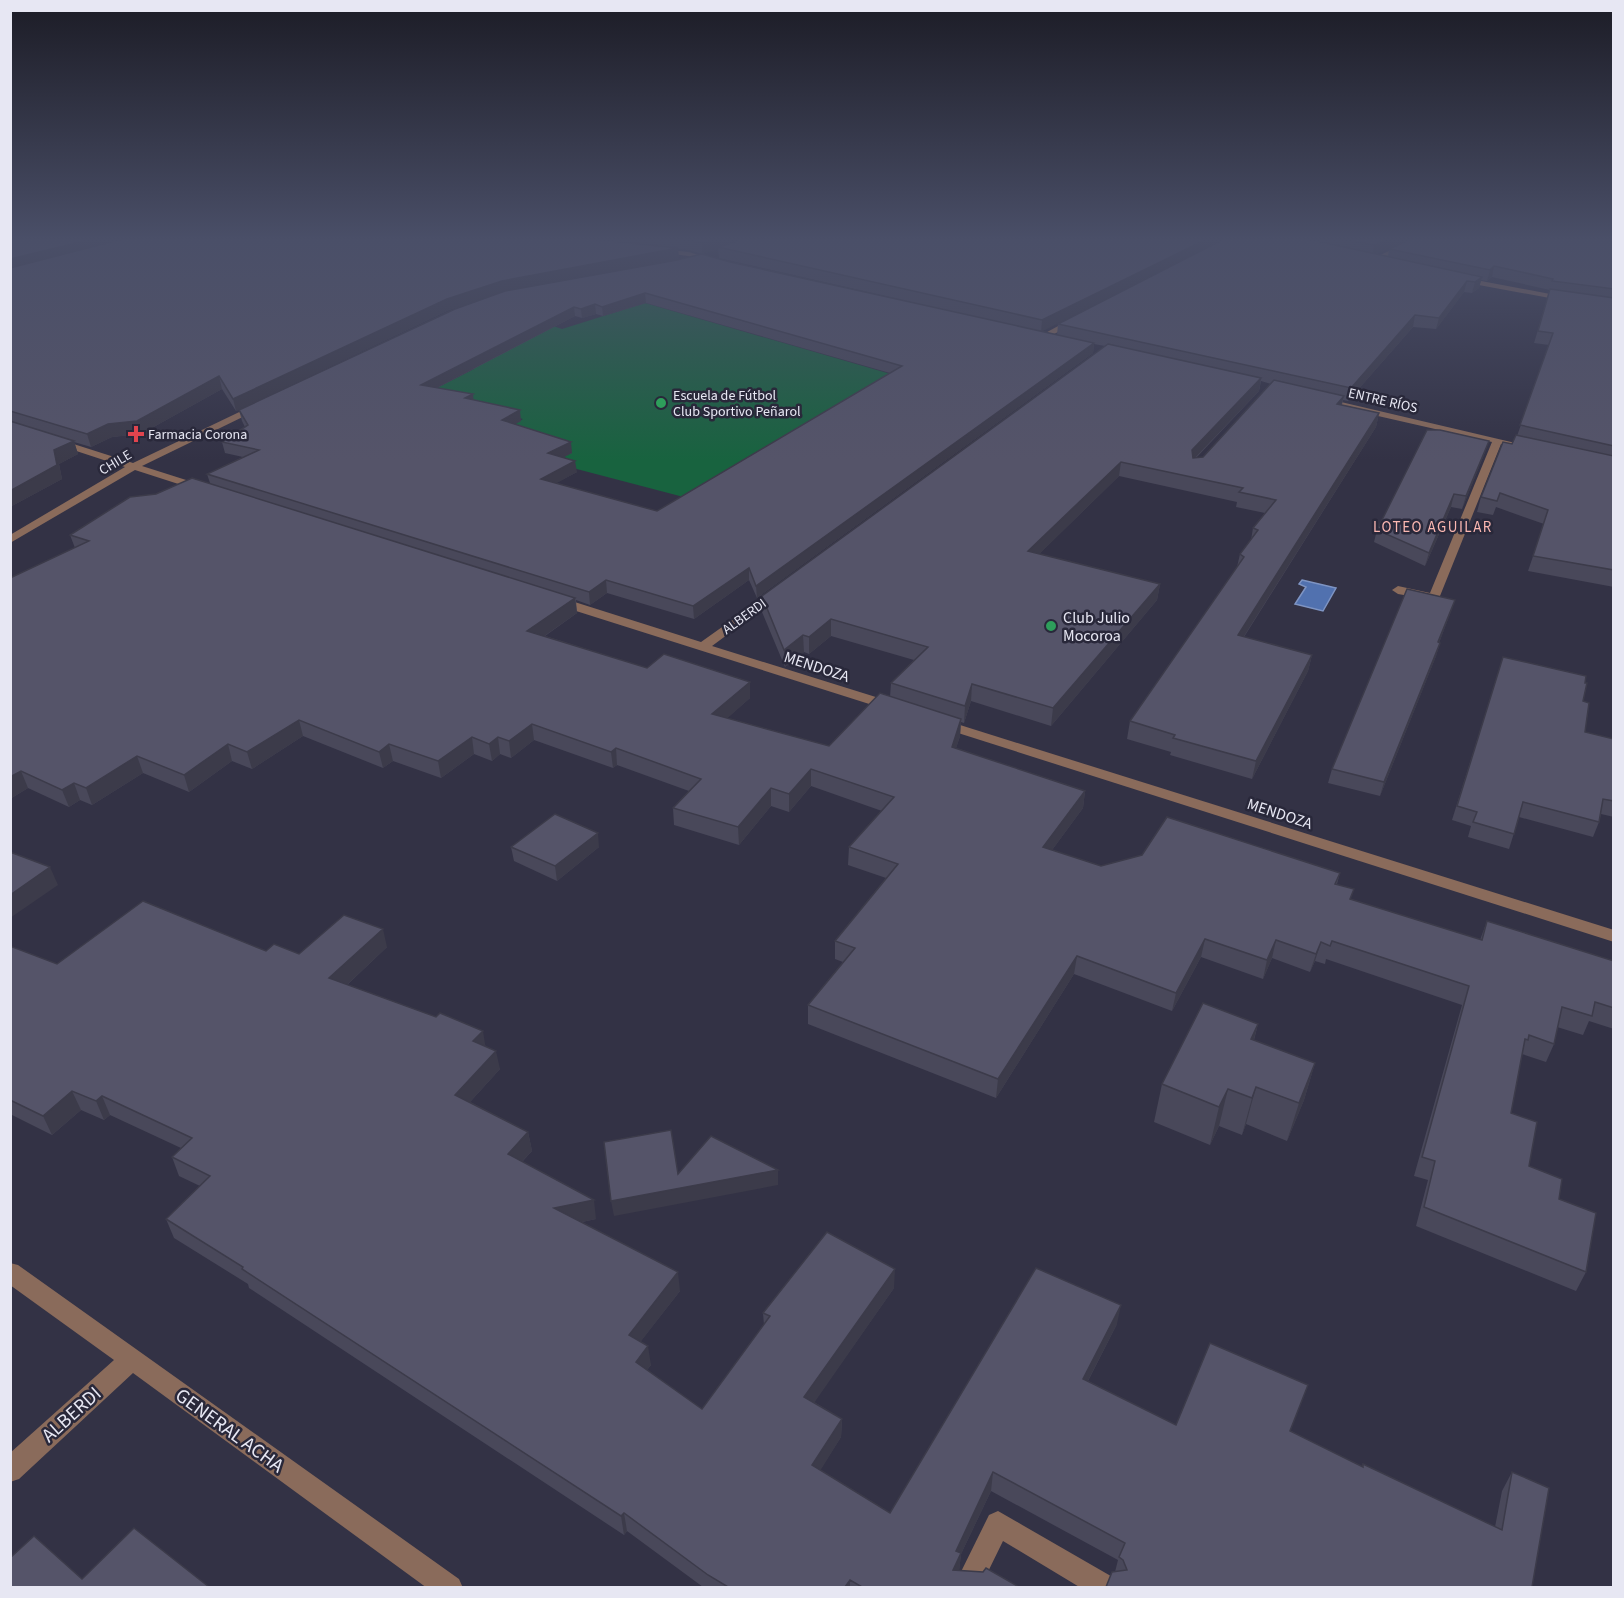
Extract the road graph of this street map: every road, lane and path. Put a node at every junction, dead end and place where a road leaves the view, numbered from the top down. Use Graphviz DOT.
graph roads {
  1 [pos="1083,316"];
  2 [pos="1030,334"];
  3 [pos="1042,337"];
  4 [pos="1052,339"];
  5 [pos="1315,399"];
  6 [pos="268,402"];
  7 [pos="44,438"];
  8 [pos="1498,440"];
  9 [pos="1544,451"];
  10 [pos="134,466"];
  11 [pos="209,490"];
  12 [pos="10,540"];
  13 [pos="789,583"];
  14 [pos="1398,590"];
  15 [pos="545,597"];
  16 [pos="702,647"];
  17 [pos="908,712"];
  18 [pos="931,719"];
  19 [pos="1614,936"];
  20 [pos="10,1272"];
  21 [pos="132,1359"];
  22 [pos="10,1470"];
  23 [pos="450,1587"];
  24 [pos="966,1587"];
  25 [pos="1107,1587"];
  1 -- 3 [label="street"];
  2 -- 3 [label="street"];
  3 -- 4 [label="street"];
  5 -- 8 [label="street, ENTRE RÍOS"];
  6 -- 10 [label="street, CHILE"];
  7 -- 10 [label="street"];
  8 -- 9 [label="street, ENTRE RÍOS"];
  8 -- 14 [label="street"];
  10 -- 11 [label="street"];
  10 -- 12 [label="street, CHILE"];
  13 -- 16 [label="street, ALBERDI"];
  15 -- 16 [label="street, MENDOZA"];
  16 -- 17 [label="street, MENDOZA"];
  18 -- 19 [label="street, MENDOZA"];
  20 -- 21 [label="street, GENERAL ACHA"];
  21 -- 22 [label="street, ALBERDI"];
  21 -- 23 [label="street, GENERAL ACHA"];
  24 -- 25 [label="street"];
}
